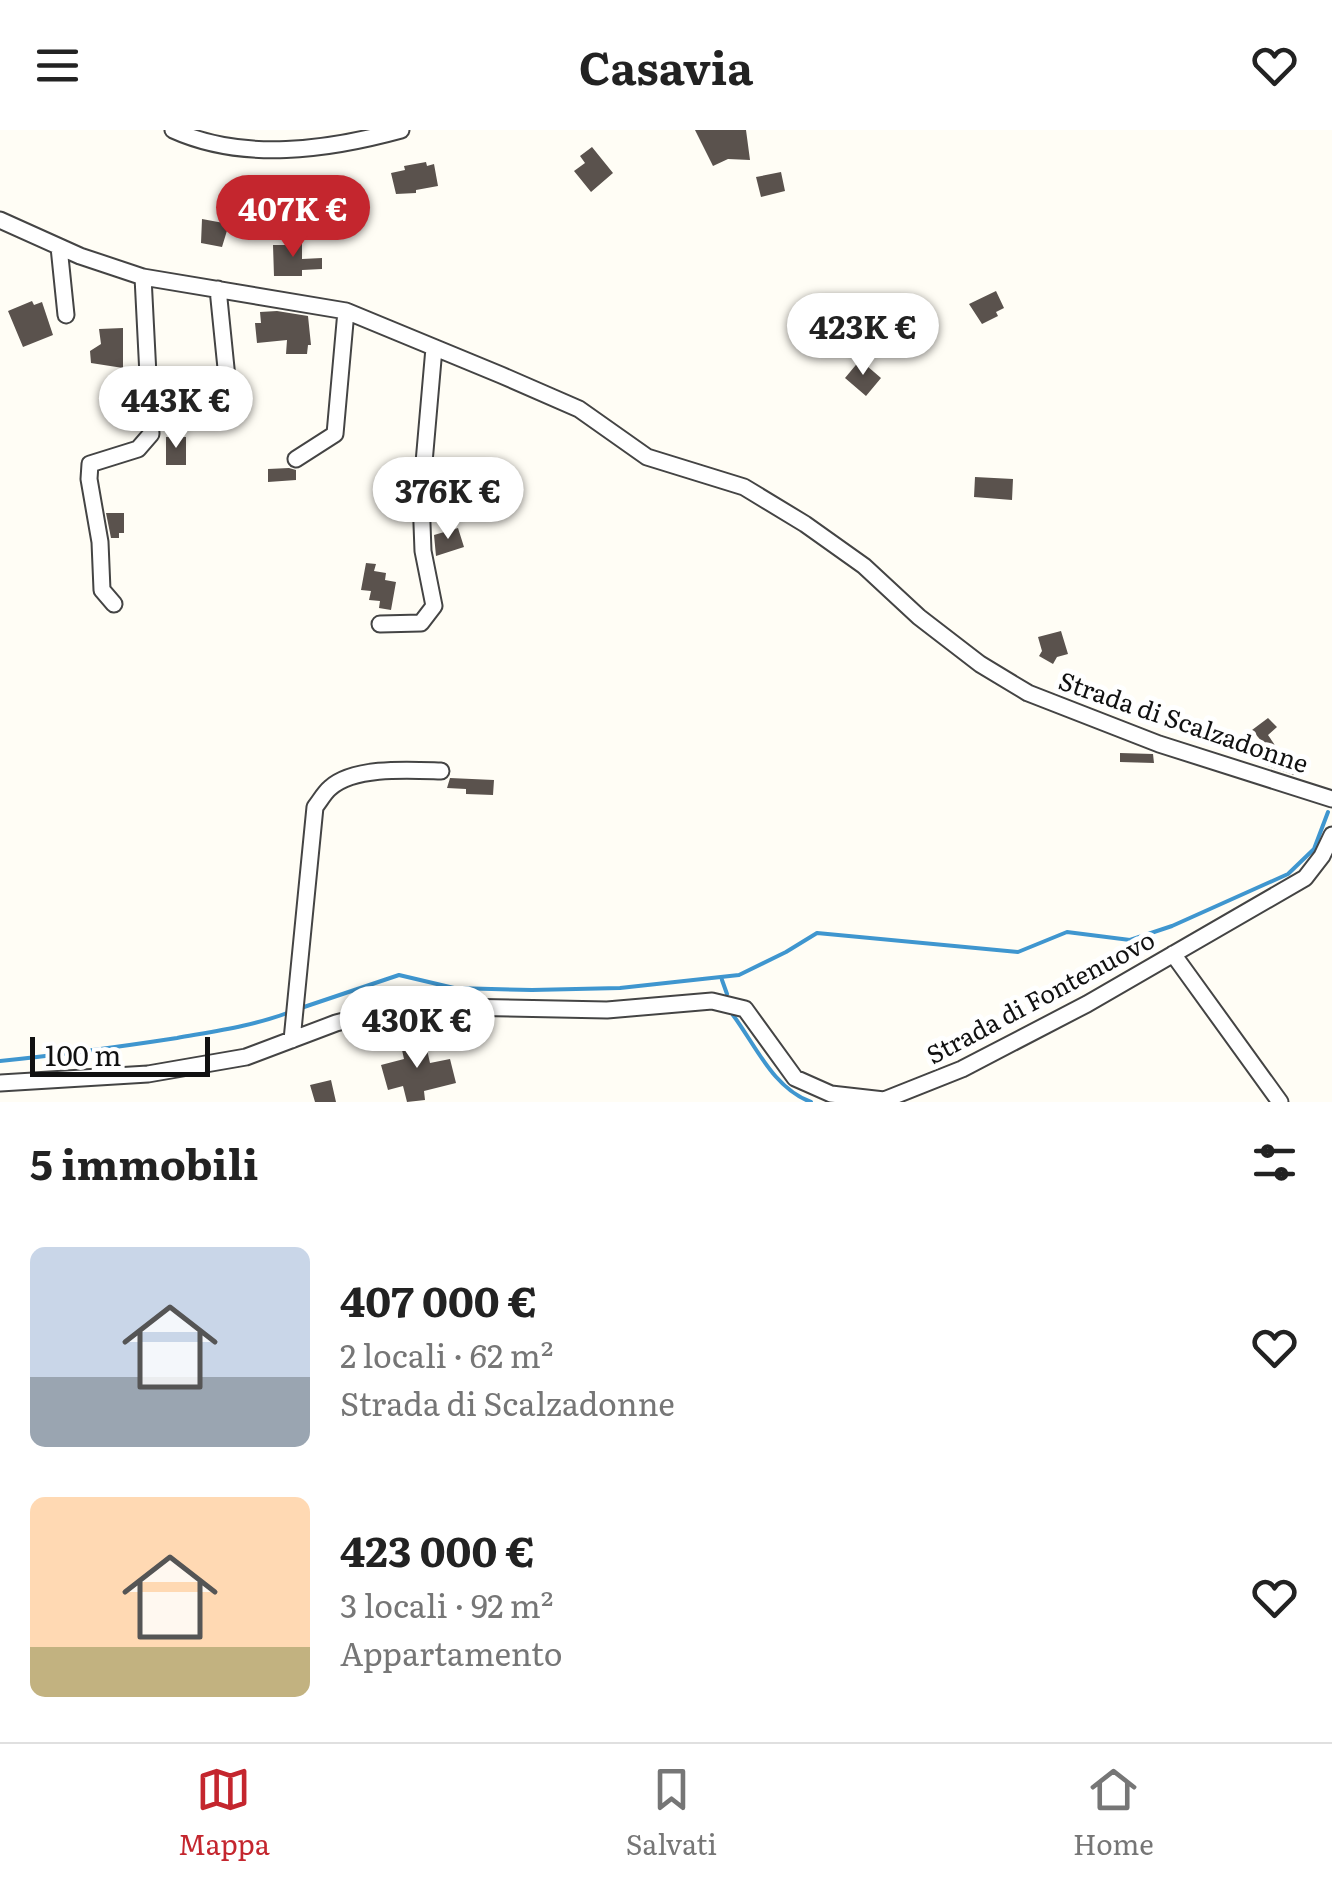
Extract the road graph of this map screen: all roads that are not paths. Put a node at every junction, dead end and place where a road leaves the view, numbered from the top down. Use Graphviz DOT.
graph roads {
  1 [pos="173,130"];
  2 [pos="401,130"];
  3 [pos="0,220"];
  4 [pos="60,247"];
  5 [pos="143,277"];
  6 [pos="218,289"];
  7 [pos="346,311"];
  8 [pos="66,315"];
  9 [pos="434,348"];
  10 [pos="227,378"];
  11 [pos="296,459"];
  12 [pos="114,604"];
  13 [pos="380,624"];
  14 [pos="441,771"];
  15 [pos="1332,799"];
  16 [pos="1332,835"];
  17 [pos="1173,954"];
  18 [pos="292,1040"];
  19 [pos="0,1083"];
  20 [pos="1280,1102"];
  1 -- 2 [label="street"];
  3 -- 4 [label="street, Strada di Scalzadonne"];
  4 -- 5 [label="street, Strada di Scalzadonne"];
  4 -- 8 [label="street"];
  5 -- 6 [label="street, Strada di Scalzadonne"];
  5 -- 12 [label="street"];
  6 -- 7 [label="street, Strada di Scalzadonne"];
  6 -- 10 [label="street"];
  7 -- 9 [label="street, Strada di Scalzadonne"];
  7 -- 11 [label="street"];
  9 -- 13 [label="street"];
  9 -- 15 [label="street, Strada di Scalzadonne"];
  14 -- 18 [label="street"];
  16 -- 17 [label="street, Strada di Fontenuovo"];
  17 -- 18 [label="street, Strada di Fontenuovo"];
  17 -- 20 [label="street"];
  18 -- 19 [label="street, Strada di Fontenuovo"];
}
